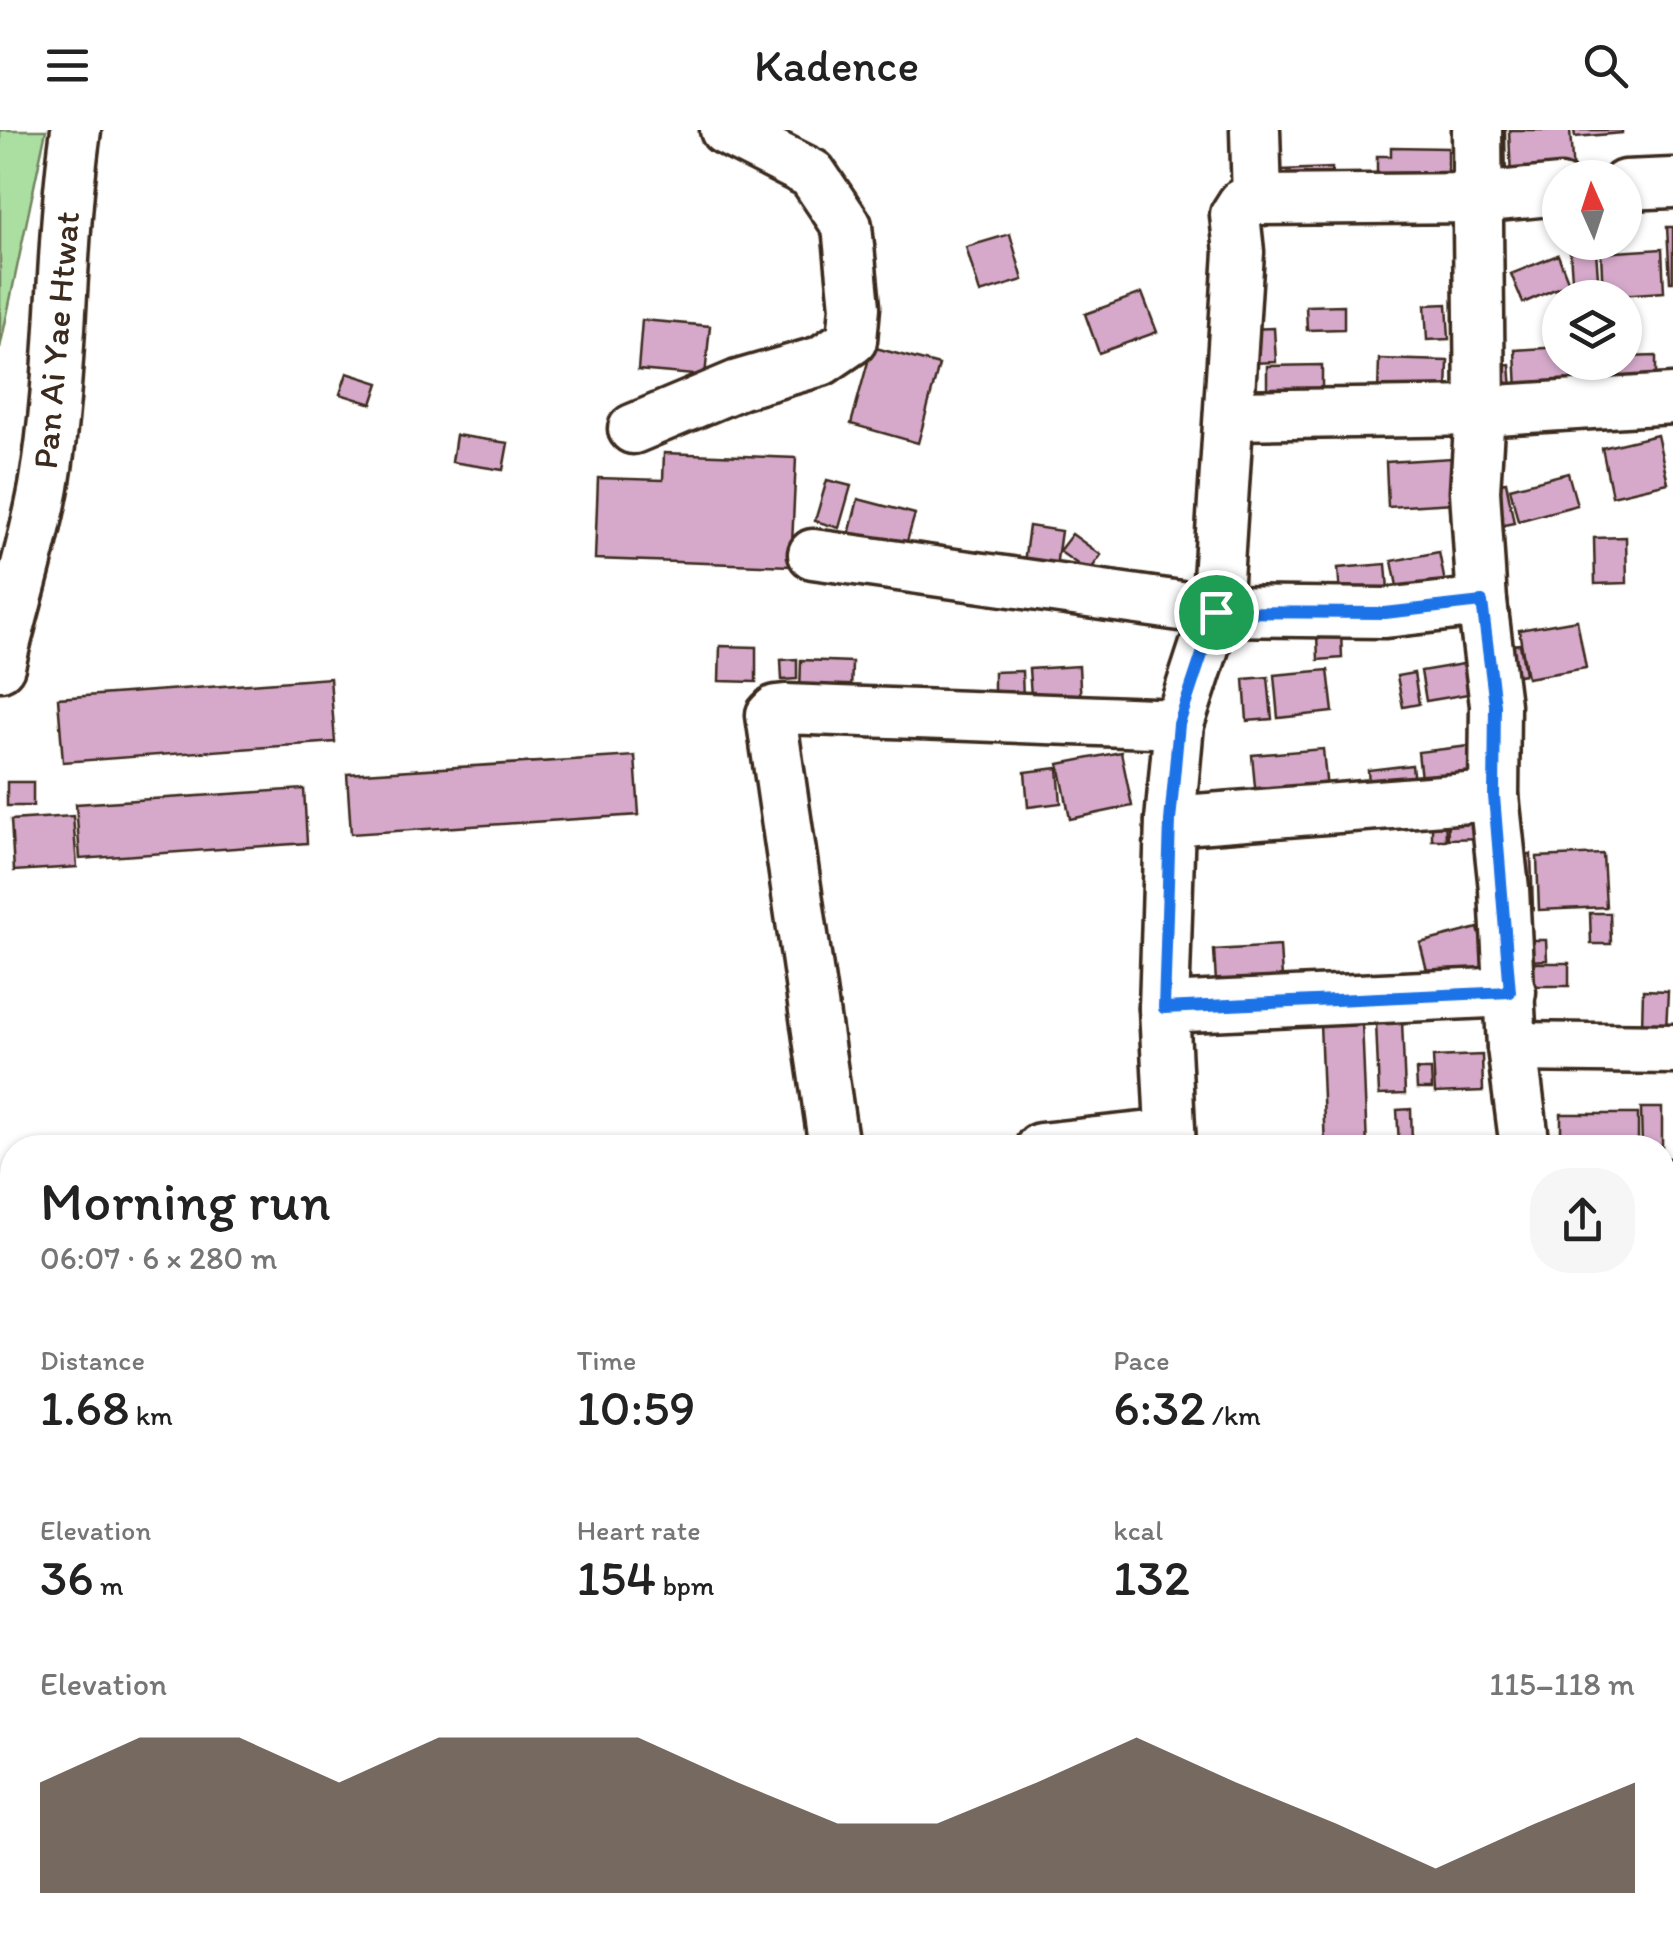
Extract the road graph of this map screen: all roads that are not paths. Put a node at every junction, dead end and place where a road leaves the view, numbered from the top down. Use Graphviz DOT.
graph roads {
  1 [pos="76,130"];
  2 [pos="725,130"];
  3 [pos="1254,130"];
  4 [pos="1477,130"];
  5 [pos="1673,183"];
  6 [pos="1642,184"];
  7 [pos="1542,192"];
  8 [pos="1477,198"];
  9 [pos="1257,200"];
  10 [pos="1673,399"];
  11 [pos="1480,411"];
  12 [pos="1229,415"];
  13 [pos="633,428"];
  14 [pos="812,554"];
  15 [pos="1482,602"];
  16 [pos="1216,612"];
  17 [pos="0,666"];
  18 [pos="1179,724"];
  19 [pos="1494,796"];
  20 [pos="1170,821"];
  21 [pos="1510,992"];
  22 [pos="1164,1008"];
  23 [pos="1512,1047"];
  24 [pos="1673,1049"];
  25 [pos="832,1135"];
  26 [pos="1170,1135"];
  27 [pos="1523,1135"];
  1 -- 17 [label="street, Pan Ai Yae Htwat"];
  2 -- 13 [label="street"];
  3 -- 9 [label="street"];
  4 -- 8 [label="street"];
  5 -- 6 [label="street"];
  7 -- 8 [label="street"];
  8 -- 9 [label="street"];
  8 -- 11 [label="street"];
  9 -- 12 [label="street"];
  10 -- 11 [label="street"];
  11 -- 12 [label="street"];
  11 -- 15 [label="street"];
  12 -- 16 [label="street"];
  14 -- 16 [label="street"];
  15 -- 16 [label="street"];
  15 -- 19 [label="street"];
  16 -- 18 [label="street"];
  18 -- 20 [label="street"];
  18 -- 25 [label="street"];
  19 -- 20 [label="street"];
  19 -- 21 [label="street"];
  20 -- 22 [label="street"];
  21 -- 22 [label="street"];
  21 -- 23 [label="street"];
  22 -- 26 [label="street"];
  23 -- 24 [label="street"];
  23 -- 27 [label="street"];
}
